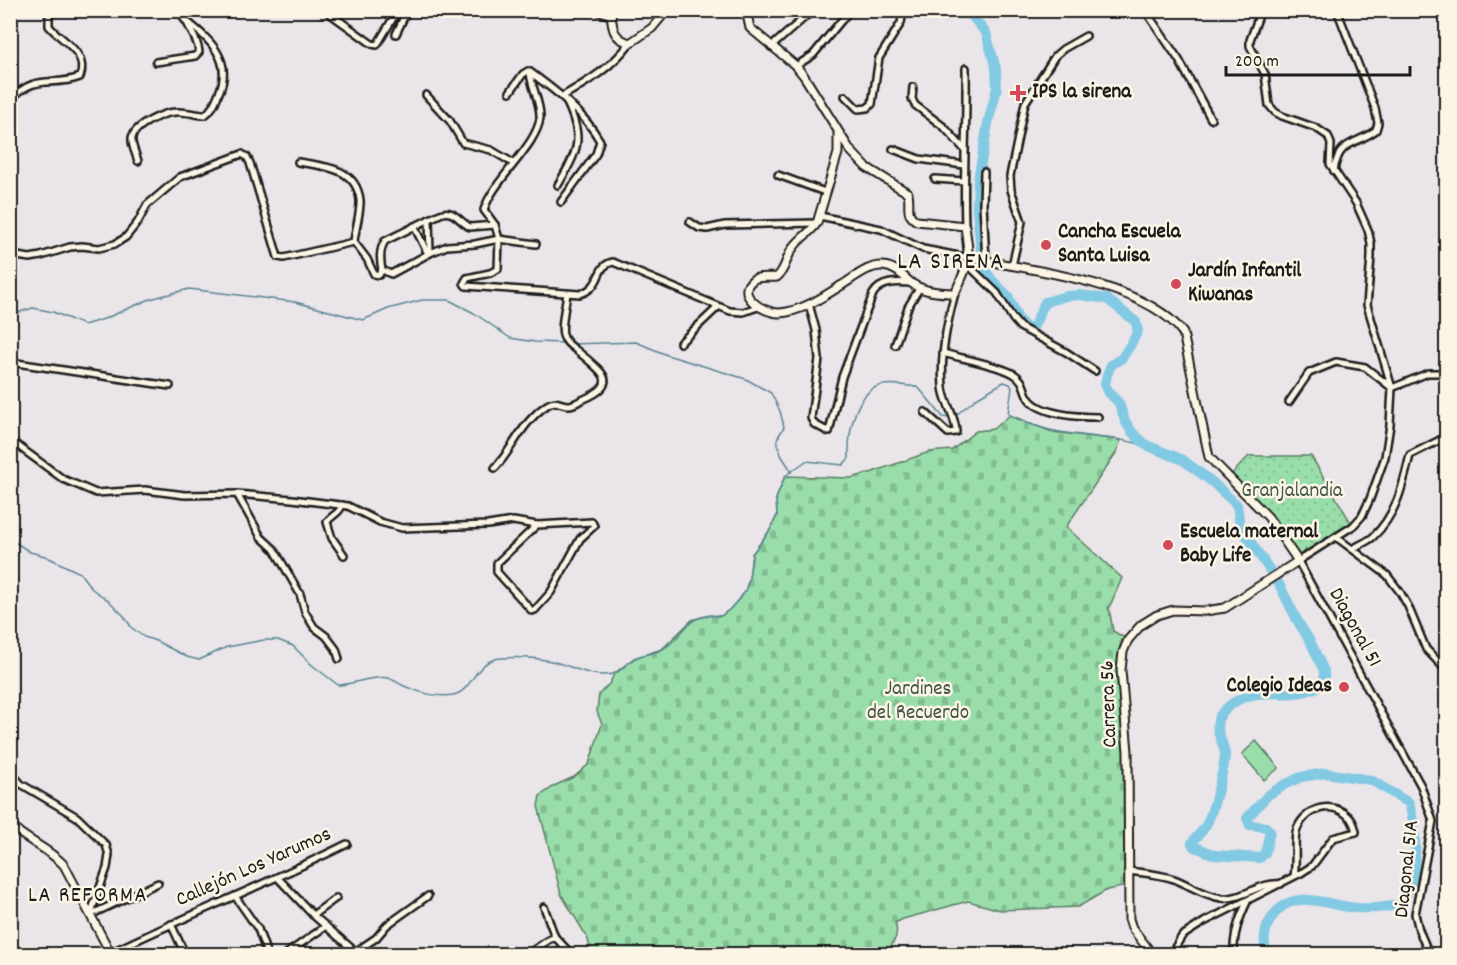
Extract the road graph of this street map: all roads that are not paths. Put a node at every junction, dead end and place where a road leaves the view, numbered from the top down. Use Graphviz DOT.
graph roads {
  1 [pos="49,10"];
  2 [pos="183,10"];
  3 [pos="398,10"];
  4 [pos="411,10"];
  5 [pos="595,10"];
  6 [pos="667,10"];
  7 [pos="813,10"];
  8 [pos="850,10"];
  9 [pos="868,10"];
  10 [pos="880,10"];
  11 [pos="903,10"];
  12 [pos="1145,10"];
  13 [pos="1262,10"];
  14 [pos="1337,10"];
  15 [pos="747,11"];
  16 [pos="328,13"];
  17 [pos="611,13"];
  18 [pos="184,19"];
  19 [pos="396,34"];
  20 [pos="1086,36"];
  21 [pos="630,43"];
  22 [pos="771,47"];
  23 [pos="156,62"];
  24 [pos="796,66"];
  25 [pos="966,68"];
  26 [pos="530,72"];
  27 [pos="913,87"];
  28 [pos="510,93"];
  29 [pos="426,95"];
  30 [pos="563,96"];
  31 [pos="845,96"];
  32 [pos="10,100"];
  33 [pos="1211,119"];
  34 [pos="838,131"];
  35 [pos="964,149"];
  36 [pos="894,150"];
  37 [pos="138,161"];
  38 [pos="298,162"];
  39 [pos="513,163"];
  40 [pos="964,165"];
  41 [pos="984,172"];
  42 [pos="1334,172"];
  43 [pos="778,176"];
  44 [pos="935,179"];
  45 [pos="964,181"];
  46 [pos="558,185"];
  47 [pos="825,192"];
  48 [pos="561,202"];
  49 [pos="429,219"];
  50 [pos="818,219"];
  51 [pos="690,222"];
  52 [pos="495,225"];
  53 [pos="414,226"];
  54 [pos="965,226"];
  55 [pos="499,238"];
  56 [pos="354,242"];
  57 [pos="536,244"];
  58 [pos="429,253"];
  59 [pos="10,255"];
  60 [pos="971,260"];
  61 [pos="988,261"];
  62 [pos="1012,266"];
  63 [pos="382,270"];
  64 [pos="911,283"];
  65 [pos="920,287"];
  66 [pos="954,293"];
  67 [pos="567,294"];
  68 [pos="809,304"];
  69 [pos="718,307"];
  70 [pos="758,307"];
  71 [pos="680,343"];
  72 [pos="895,345"];
  73 [pos="943,353"];
  74 [pos="10,362"];
  75 [pos="1095,371"];
  76 [pos="1446,371"];
  77 [pos="170,386"];
  78 [pos="1392,387"];
  79 [pos="1290,402"];
  80 [pos="925,412"];
  81 [pos="1098,417"];
  82 [pos="1446,437"];
  83 [pos="10,440"];
  84 [pos="495,468"];
  85 [pos="237,494"];
  86 [pos="342,506"];
  87 [pos="537,525"];
  88 [pos="1336,537"];
  89 [pos="1352,549"];
  90 [pos="344,555"];
  91 [pos="1298,561"];
  92 [pos="339,659"];
  93 [pos="1446,670"];
  94 [pos="10,762"];
  95 [pos="1421,786"];
  96 [pos="10,825"];
  97 [pos="347,844"];
  98 [pos="1128,871"];
  99 [pos="1294,876"];
  100 [pos="278,878"];
  101 [pos="158,883"];
  102 [pos="1282,884"];
  103 [pos="235,896"];
  104 [pos="428,896"];
  105 [pos="336,898"];
  106 [pos="1247,901"];
  107 [pos="544,907"];
  108 [pos="90,915"];
  109 [pos="313,915"];
  110 [pos="171,924"];
  111 [pos="326,926"];
  112 [pos="555,937"];
  113 [pos="356,953"];
  114 [pos="110,954"];
  115 [pos="185,954"];
  116 [pos="267,954"];
  117 [pos="286,954"];
  118 [pos="528,954"];
  119 [pos="571,954"];
  120 [pos="1152,954"];
  121 [pos="1172,954"];
  122 [pos="1234,954"];
  123 [pos="1429,954"];
  1 -- 32 [label="street"];
  2 -- 18 [label="street"];
  3 -- 16 [label="street"];
  4 -- 19 [label="street"];
  5 -- 17 [label="street"];
  6 -- 21 [label="street"];
  7 -- 22 [label="street"];
  8 -- 24 [label="street"];
  9 -- 10 [label="street"];
  11 -- 31 [label="street"];
  12 -- 33 [label="street"];
  13 -- 42 [label="street"];
  14 -- 42 [label="street"];
  15 -- 22 [label="street"];
  17 -- 21 [label="street"];
  18 -- 23 [label="street"];
  18 -- 37 [label="street"];
  20 -- 62 [label="street"];
  21 -- 30 [label="street"];
  22 -- 24 [label="street"];
  24 -- 34 [label="street"];
  25 -- 35 [label="street"];
  26 -- 28 [label="street"];
  26 -- 30 [label="street"];
  26 -- 39 [label="street"];
  27 -- 35 [label="street"];
  29 -- 39 [label="street"];
  30 -- 46 [label="street"];
  30 -- 48 [label="street"];
  34 -- 47 [label="street"];
  34 -- 54 [label="street"];
  35 -- 40 [label="street"];
  36 -- 40 [label="street"];
  38 -- 56 [label="street"];
  39 -- 52 [label="street"];
  40 -- 45 [label="street"];
  41 -- 61 [label="street"];
  42 -- 78 [label="street"];
  43 -- 47 [label="street"];
  44 -- 45 [label="street"];
  45 -- 54 [label="street"];
  47 -- 50 [label="street"];
  49 -- 52 [label="street"];
  49 -- 53 [label="street"];
  49 -- 58 [label="street"];
  50 -- 51 [label="street"];
  50 -- 60 [label="street"];
  50 -- 70 [label="street"];
  52 -- 55 [label="street"];
  53 -- 58 [label="street"];
  53 -- 63 [label="street"];
  54 -- 60 [label="street"];
  55 -- 57 [label="street"];
  55 -- 58 [label="street"];
  55 -- 67 [label="street"];
  56 -- 59 [label="street"];
  56 -- 63 [label="street"];
  58 -- 63 [label="street"];
  60 -- 61 [label="street"];
  60 -- 66 [label="street"];
  60 -- 75 [label="street"];
  61 -- 62 [label="street"];
  62 -- 91 [label="street, Diagonal 51"];
  64 -- 65 [label="street"];
  64 -- 68 [label="street"];
  64 -- 68 [label="street"];
  65 -- 66 [label="street"];
  65 -- 72 [label="street"];
  66 -- 73 [label="street"];
  67 -- 69 [label="street"];
  67 -- 84 [label="street"];
  68 -- 70 [label="street"];
  69 -- 70 [label="street"];
  69 -- 71 [label="street"];
  73 -- 80 [label="street"];
  73 -- 81 [label="street"];
  74 -- 77 [label="street"];
  76 -- 78 [label="street"];
  78 -- 79 [label="street"];
  78 -- 88 [label="street"];
  82 -- 89 [label="street"];
  83 -- 85 [label="street"];
  85 -- 86 [label="street"];
  85 -- 92 [label="street"];
  86 -- 87 [label="street"];
  86 -- 90 [label="street"];
  87 -- 87 [label="street"];
  88 -- 89 [label="street"];
  88 -- 91 [label="street"];
  89 -- 93 [label="street"];
  91 -- 95 [label="street, Diagonal 51"];
  91 -- 98 [label="street, Carrera 56"];
  94 -- 108 [label="street"];
  95 -- 123 [label="street, Diagonal 51A"];
  96 -- 108 [label="street"];
  97 -- 100 [label="street, Callejón Los Yarumos"];
  98 -- 102 [label="street"];
  98 -- 120 [label="street, Carrera 56"];
  99 -- 99 [label="street"];
  99 -- 102 [label="street"];
  100 -- 103 [label="street, Callejón Los Yarumos"];
  100 -- 109 [label="street"];
  101 -- 108 [label="street"];
  102 -- 106 [label="street"];
  103 -- 110 [label="street, Callejón Los Yarumos"];
  103 -- 116 [label="street"];
  104 -- 113 [label="street"];
  105 -- 109 [label="street"];
  106 -- 121 [label="street"];
  106 -- 122 [label="street"];
  107 -- 112 [label="street"];
  108 -- 114 [label="street"];
  109 -- 111 [label="street"];
  110 -- 114 [label="street, Callejón Los Yarumos"];
  110 -- 115 [label="street"];
  111 -- 113 [label="street"];
  111 -- 117 [label="street"];
  112 -- 118 [label="street"];
  112 -- 119 [label="street"];
}
